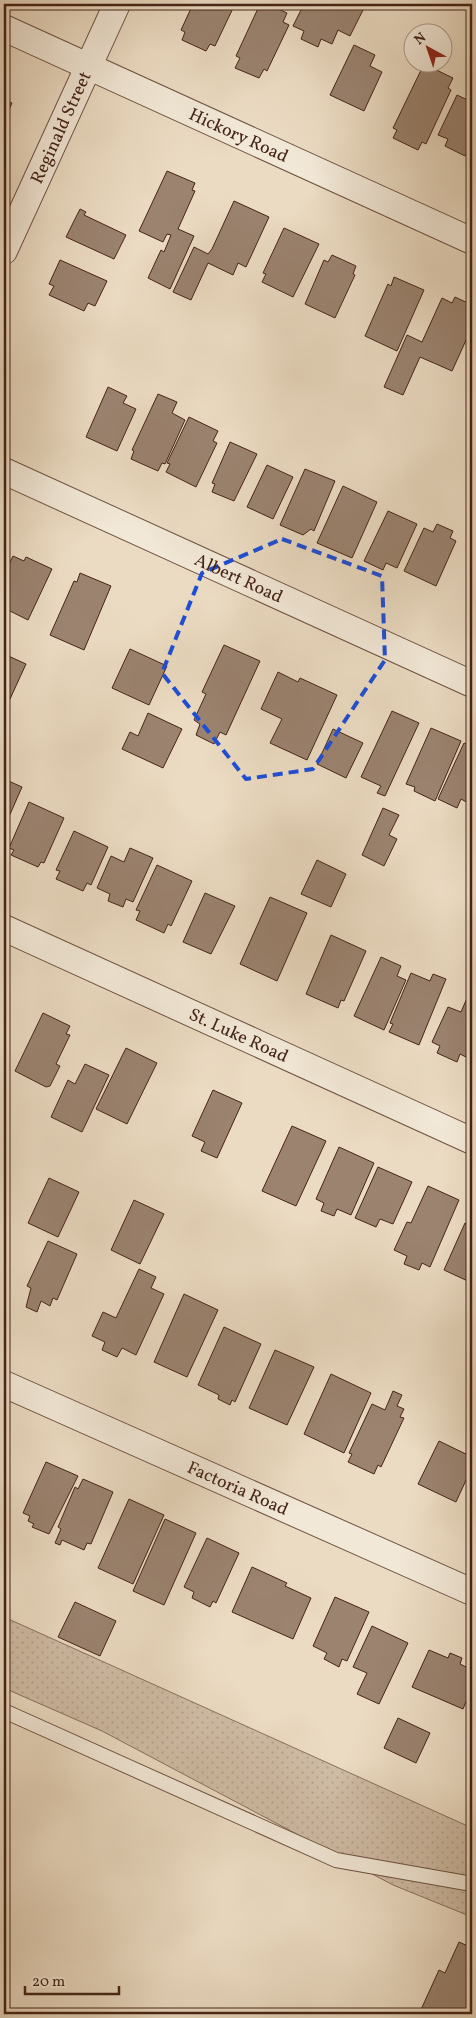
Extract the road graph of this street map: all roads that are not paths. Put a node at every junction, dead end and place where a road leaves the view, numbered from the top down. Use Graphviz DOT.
graph roads {
  1 [pos="117,4"];
  2 [pos="4,28"];
  3 [pos="88,67"];
  4 [pos="472,242"];
  5 [pos="4,251"];
  6 [pos="4,470"];
  7 [pos="472,684"];
  8 [pos="4,928"];
  9 [pos="472,1141"];
  10 [pos="4,1384"];
  11 [pos="472,1592"];
  12 [pos="4,1711"];
  13 [pos="472,1884"];
  1 -- 3 [label="street, Reginald Street"];
  2 -- 3 [label="street, Hickory Road"];
  3 -- 4 [label="street, Hickory Road"];
  3 -- 5 [label="street, Reginald Street"];
  6 -- 7 [label="street, Albert Road"];
  8 -- 9 [label="street, St. Luke Road"];
  10 -- 11 [label="street, Factoria Road"];
  12 -- 13 [label="lane"];
}
